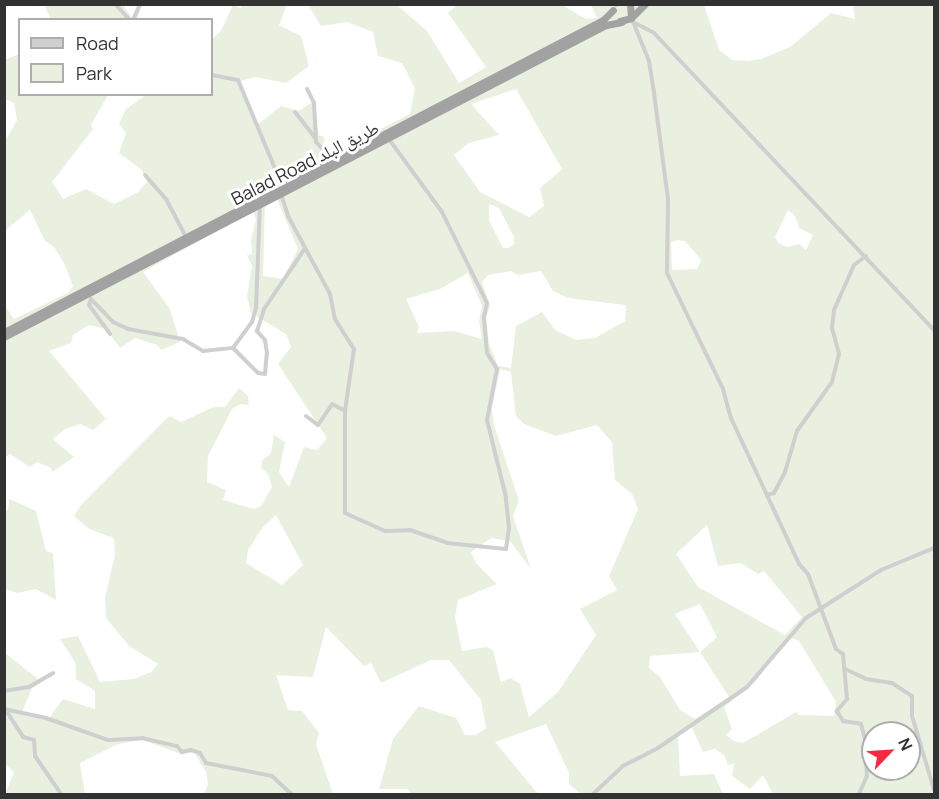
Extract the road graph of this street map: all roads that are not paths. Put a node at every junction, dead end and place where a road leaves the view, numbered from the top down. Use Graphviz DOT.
graph roads {
  1 [pos="115,4"];
  2 [pos="140,4"];
  3 [pos="630,4"];
  4 [pos="645,4"];
  5 [pos="615,6"];
  6 [pos="130,18"];
  7 [pos="133,18"];
  8 [pos="629,21"];
  9 [pos="213,75"];
  10 [pos="307,89"];
  11 [pos="295,112"];
  12 [pos="387,138"];
  13 [pos="316,142"];
  14 [pos="332,159"];
  15 [pos="145,175"];
  16 [pos="281,189"];
  17 [pos="259,203"];
  18 [pos="185,235"];
  19 [pos="304,249"];
  20 [pos="866,256"];
  21 [pos="89,293"];
  22 [pos="934,330"];
  23 [pos="4,332"];
  24 [pos="110,334"];
  25 [pos="4,338"];
  26 [pos="232,348"];
  27 [pos="345,411"];
  28 [pos="306,416"];
  29 [pos="767,495"];
  30 [pos="934,548"];
  31 [pos="822,609"];
  32 [pos="845,669"];
  33 [pos="53,673"];
  34 [pos="4,691"];
  35 [pos="5,710"];
  36 [pos="934,790"];
  37 [pos="61,795"];
  38 [pos="291,795"];
  39 [pos="593,795"];
  40 [pos="859,795"];
  1 -- 6 [label="street"];
  2 -- 7 [label="street"];
  3 -- 8 [label="highway"];
  4 -- 8 [label="highway, Balad Road طريق البلد"];
  5 -- 8 [label="highway"];
  5 -- 14 [label="highway, Balad Road طريق البلد"];
  8 -- 12 [label="highway, Balad Road طريق البلد"];
  8 -- 20 [label="street"];
  8 -- 29 [label="street"];
  9 -- 16 [label="street"];
  10 -- 13 [label="street"];
  11 -- 13 [label="street"];
  12 -- 16 [label="highway, Balad Road طريق البلد"];
  12 -- 27 [label="street"];
  13 -- 14 [label="street"];
  14 -- 16 [label="highway, Balad Road طريق البلد"];
  15 -- 18 [label="street"];
  16 -- 17 [label="highway, Balad Road طريق البلد"];
  16 -- 18 [label="highway, Balad Road طريق البلد"];
  16 -- 19 [label="street"];
  17 -- 21 [label="highway, Balad Road طريق البلد"];
  17 -- 26 [label="street"];
  18 -- 21 [label="highway, Balad Road طريق البلد"];
  19 -- 26 [label="street"];
  19 -- 27 [label="street"];
  20 -- 22 [label="street"];
  20 -- 29 [label="street"];
  21 -- 23 [label="highway, Balad Road طريق البلد"];
  21 -- 24 [label="street"];
  21 -- 25 [label="highway, Balad Road طريق البلد"];
  21 -- 26 [label="street"];
  27 -- 28 [label="street"];
  29 -- 31 [label="street"];
  30 -- 31 [label="street"];
  31 -- 32 [label="street"];
  31 -- 39 [label="street"];
  32 -- 36 [label="street"];
  32 -- 40 [label="street"];
  33 -- 34 [label="street"];
  35 -- 37 [label="street"];
  35 -- 38 [label="street"];
}
